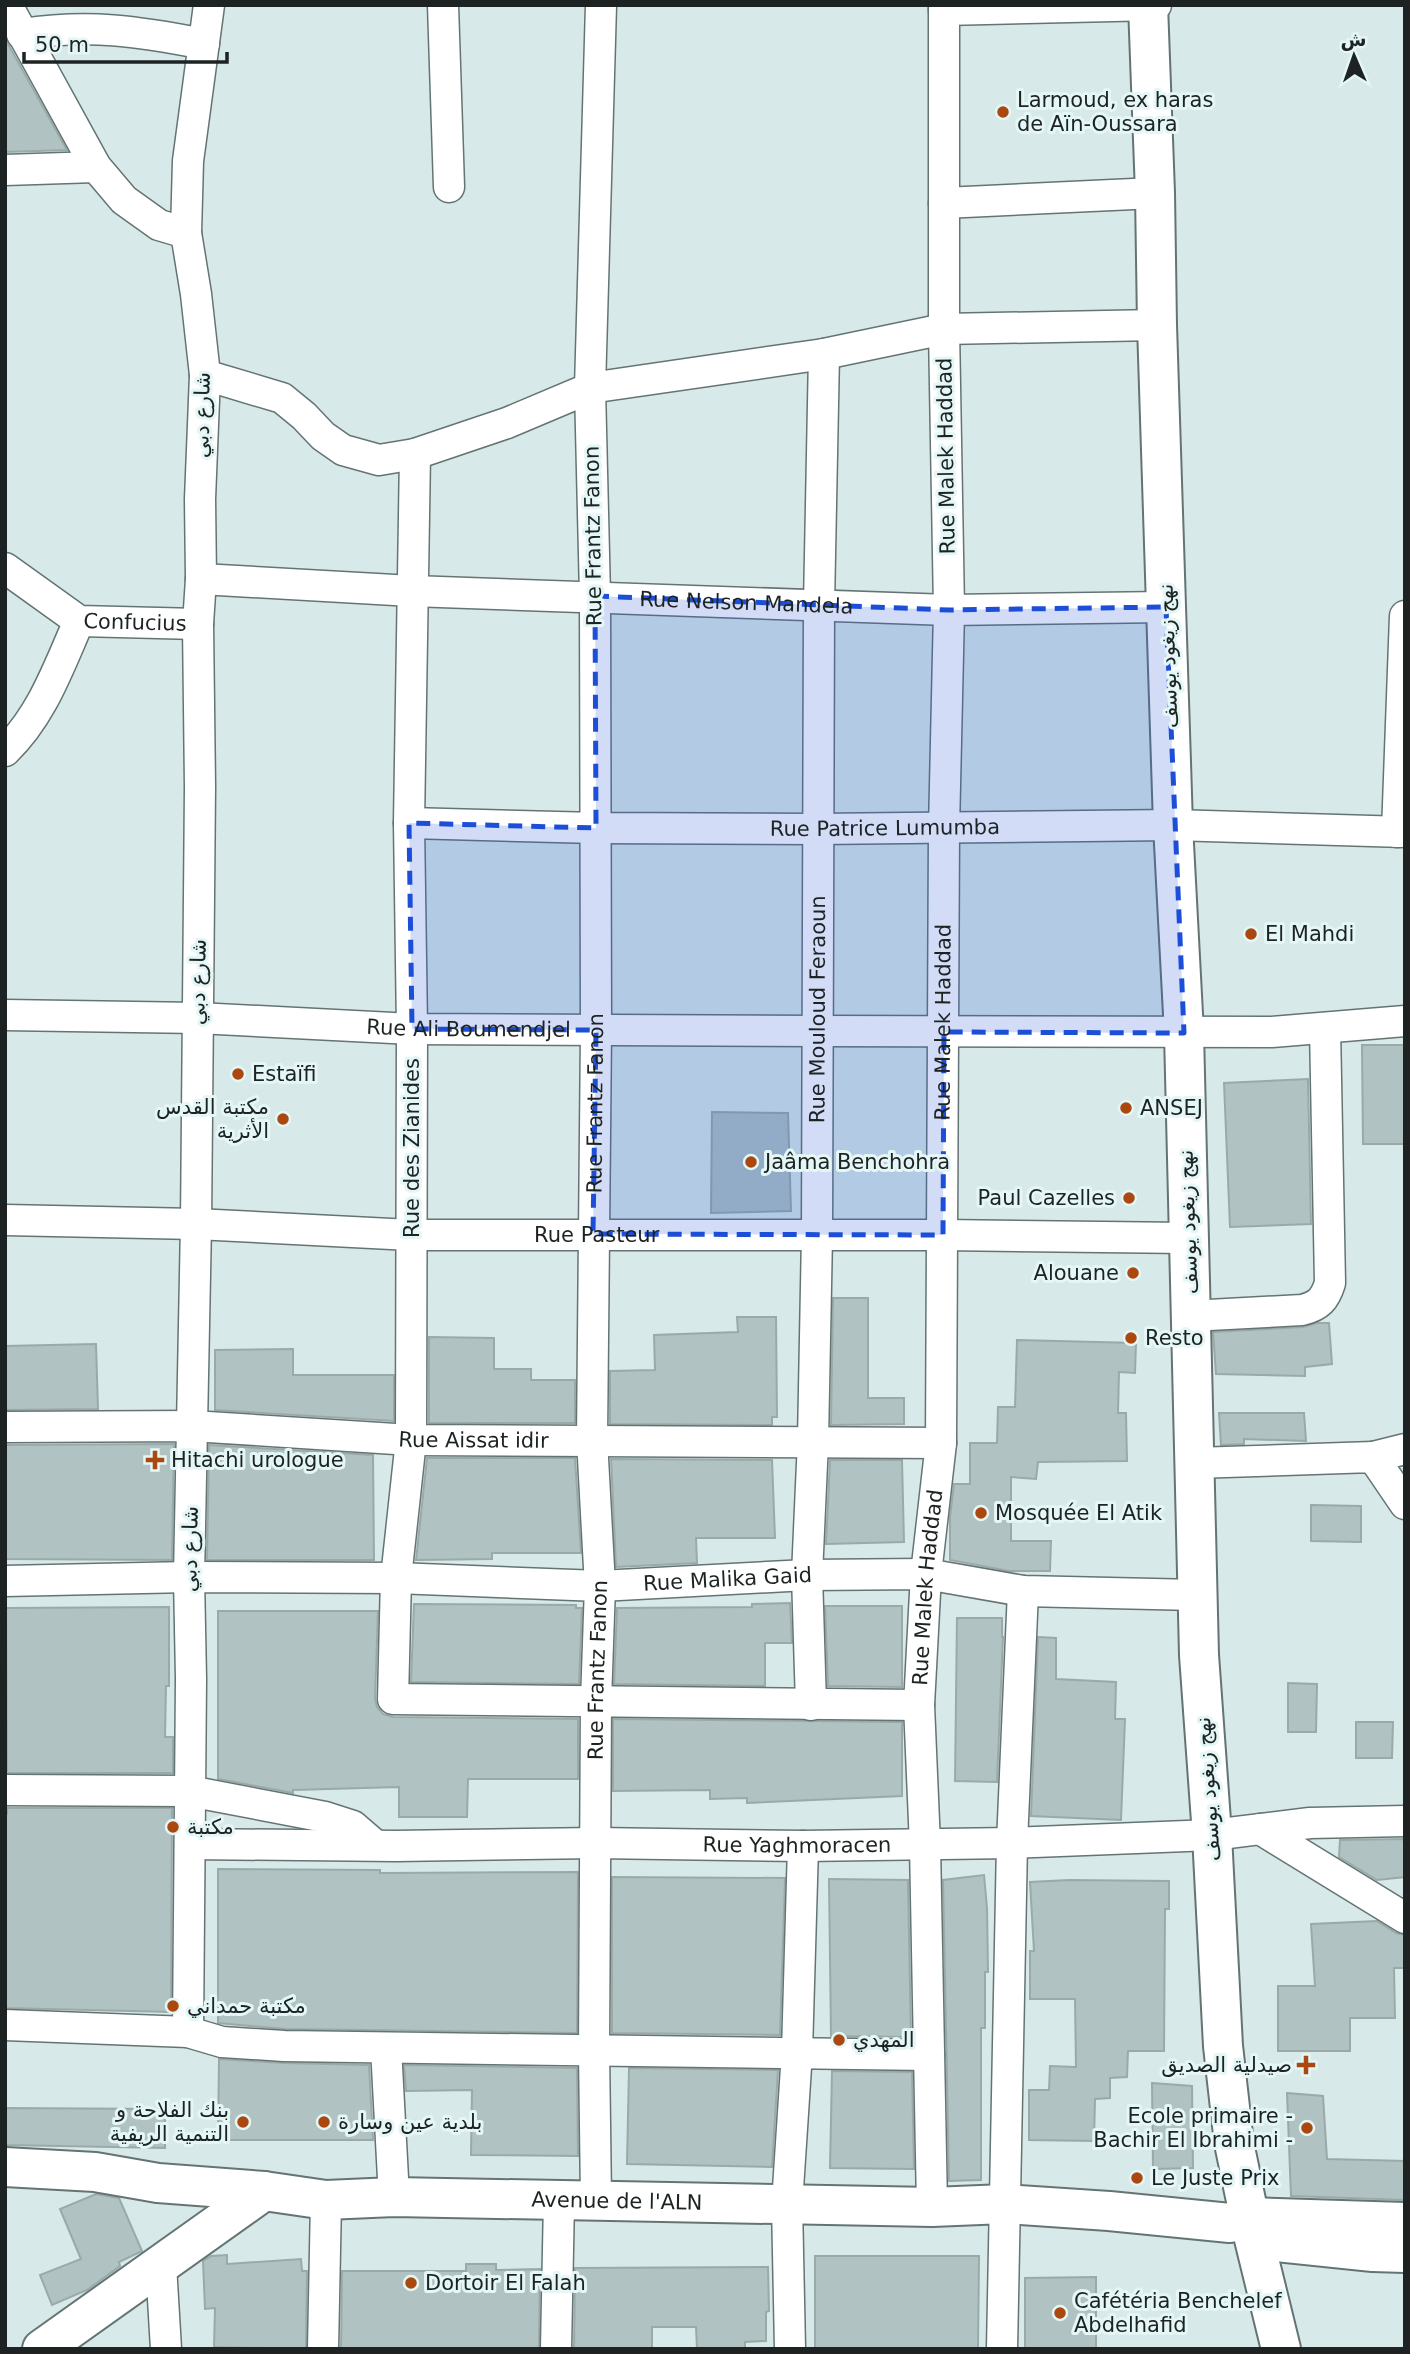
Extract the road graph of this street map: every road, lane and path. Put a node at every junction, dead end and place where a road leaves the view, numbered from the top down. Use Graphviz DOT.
graph roads {
  1 [pos="6,5"];
  2 [pos="209,5"];
  3 [pos="443,5"];
  4 [pos="601,5"];
  5 [pos="1148,5"];
  6 [pos="1156,5"];
  7 [pos="944,7"];
  8 [pos="22,34"];
  9 [pos="204,44"];
  10 [pos="96,166"];
  11 [pos="5,170"];
  12 [pos="450,187"];
  13 [pos="1155,193"];
  14 [pos="944,203"];
  15 [pos="186,233"];
  16 [pos="1157,325"];
  17 [pos="944,329"];
  18 [pos="824,354"];
  19 [pos="205,374"];
  20 [pos="590,388"];
  21 [pos="415,454"];
  22 [pos="5,568"];
  23 [pos="201,579"];
  24 [pos="412,591"];
  25 [pos="595,596"];
  26 [pos="818,605"];
  27 [pos="1166,607"];
  28 [pos="949,610"];
  29 [pos="1405,616"];
  30 [pos="79,621"];
  31 [pos="198,624"];
  32 [pos="5,751"];
  33 [pos="409,823"];
  34 [pos="1173,825"];
  35 [pos="596,828"];
  36 [pos="944,829"];
  37 [pos="818,830"];
  38 [pos="1401,832"];
  39 [pos="5,1015"];
  40 [pos="198,1018"];
  41 [pos="1405,1021"];
  42 [pos="1325,1028"];
  43 [pos="412,1029"];
  44 [pos="596,1030"];
  45 [pos="818,1031"];
  46 [pos="944,1032"];
  47 [pos="1184,1033"];
  48 [pos="5,1220"];
  49 [pos="196,1224"];
  50 [pos="593,1234"];
  51 [pos="411,1235"];
  52 [pos="817,1235"];
  53 [pos="943,1235"];
  54 [pos="1187,1238"];
  55 [pos="1190,1316"];
  56 [pos="192,1426"];
  57 [pos="5,1427"];
  58 [pos="411,1440"];
  59 [pos="592,1440"];
  60 [pos="813,1441"];
  61 [pos="941,1443"];
  62 [pos="1405,1450"];
  63 [pos="1373,1457"];
  64 [pos="1195,1463"];
  65 [pos="1405,1504"];
  66 [pos="926,1574"];
  67 [pos="807,1575"];
  68 [pos="189,1577"];
  69 [pos="396,1578"];
  70 [pos="5,1581"];
  71 [pos="600,1586"];
  72 [pos="1023,1591"];
  73 [pos="1196,1595"];
  74 [pos="596,1701"];
  75 [pos="811,1705"];
  76 [pos="919,1705"];
  77 [pos="5,1790"];
  78 [pos="189,1791"];
  79 [pos="1405,1821"];
  80 [pos="1259,1829"];
  81 [pos="1212,1835"];
  82 [pos="596,1843"];
  83 [pos="1012,1843"];
  84 [pos="190,1844"];
  85 [pos="925,1844"];
  86 [pos="375,1845"];
  87 [pos="803,1846"];
  88 [pos="1405,1918"];
  89 [pos="5,2025"];
  90 [pos="188,2032"];
  91 [pos="386,2048"];
  92 [pos="594,2051"];
  93 [pos="797,2052"];
  94 [pos="929,2055"];
  95 [pos="5,2167"];
  96 [pos="264,2192"];
  97 [pos="394,2197"];
  98 [pos="326,2200"];
  99 [pos="559,2200"];
  100 [pos="596,2200"];
  101 [pos="788,2204"];
  102 [pos="1005,2204"];
  103 [pos="932,2207"];
  104 [pos="1405,2222"];
  105 [pos="1245,2226"];
  106 [pos="1405,2253"];
  107 [pos="161,2265"];
  108 [pos="42,2349"];
  109 [pos="166,2349"];
  110 [pos="323,2349"];
  111 [pos="556,2349"];
  112 [pos="790,2349"];
  113 [pos="1002,2349"];
  114 [pos="1281,2349"];
  1 -- 8 [label="street"];
  2 -- 9 [label="street, شارع دبي"];
  3 -- 12 [label="street"];
  4 -- 20 [label="street, Rue Frantz Fanon"];
  5 -- 6 [label="street"];
  5 -- 7 [label="street"];
  5 -- 13 [label="main road, نهج زيغود يوسف"];
  7 -- 14 [label="street, Rue Malek Haddad"];
  8 -- 9 [label="street"];
  8 -- 10 [label="street"];
  9 -- 15 [label="street, شارع دبي"];
  10 -- 11 [label="street"];
  10 -- 15 [label="street"];
  13 -- 14 [label="street"];
  13 -- 16 [label="main road, نهج زيغود يوسف"];
  14 -- 17 [label="street, Rue Malek Haddad"];
  15 -- 19 [label="street, شارع دبي"];
  16 -- 17 [label="street"];
  16 -- 27 [label="main road, نهج زيغود يوسف"];
  17 -- 18 [label="street"];
  17 -- 28 [label="street, Rue Malek Haddad"];
  18 -- 20 [label="street"];
  18 -- 26 [label="street, Rue Mouloud Feraoun"];
  19 -- 21 [label="street"];
  19 -- 23 [label="street, شارع دبي"];
  20 -- 21 [label="street"];
  20 -- 25 [label="street, Rue Frantz Fanon"];
  21 -- 24 [label="street, Rue des Zianides"];
  22 -- 30 [label="street, Confucius"];
  23 -- 24 [label="street, Rue Nelson Mandela"];
  23 -- 31 [label="street, شارع دبي"];
  24 -- 25 [label="street, Rue Nelson Mandela"];
  24 -- 33 [label="street, Rue des Zianides"];
  25 -- 26 [label="street, Rue Nelson Mandela"];
  25 -- 35 [label="street, Rue Frantz Fanon"];
  26 -- 28 [label="street, Rue Nelson Mandela"];
  26 -- 37 [label="street, Rue Mouloud Feraoun"];
  27 -- 28 [label="street, Rue Nelson Mandela"];
  27 -- 34 [label="main road, نهج زيغود يوسف"];
  28 -- 36 [label="street, Rue Malek Haddad"];
  29 -- 38 [label="street"];
  30 -- 31 [label="street, Confucius"];
  30 -- 32 [label="street"];
  31 -- 40 [label="street, شارع دبي"];
  33 -- 35 [label="street, Rue Patrice Lumumba"];
  33 -- 43 [label="street, Rue des Zianides"];
  34 -- 36 [label="street, Rue Patrice Lumumba"];
  34 -- 38 [label="street, Rue Patrice Lumumba"];
  34 -- 47 [label="main road, نهج زيغود يوسف"];
  35 -- 37 [label="street, Rue Patrice Lumumba"];
  35 -- 44 [label="street, Rue Frantz Fanon"];
  36 -- 37 [label="street, Rue Patrice Lumumba"];
  36 -- 46 [label="street, Rue Malek Haddad"];
  37 -- 45 [label="street, Rue Mouloud Feraoun"];
  39 -- 40 [label="street, Rue Ali Boumendjel"];
  40 -- 43 [label="street, Rue Ali Boumendjel"];
  40 -- 49 [label="street, شارع دبي"];
  41 -- 42 [label="street, Rue Ali Boumendjel"];
  42 -- 47 [label="street, Rue Ali Boumendjel"];
  42 -- 55 [label="street"];
  43 -- 44 [label="street, Rue Ali Boumendjel"];
  43 -- 51 [label="street, Rue des Zianides"];
  44 -- 45 [label="street, Rue Ali Boumendjel"];
  44 -- 50 [label="street, Rue Frantz Fanon"];
  45 -- 46 [label="street, Rue Ali Boumendjel"];
  45 -- 52 [label="street, Rue Mouloud Feraoun"];
  46 -- 47 [label="street, Rue Ali Boumendjel"];
  46 -- 53 [label="street, Rue Malek Haddad"];
  47 -- 54 [label="main road, نهج زيغود يوسف"];
  48 -- 49 [label="street, Rue Pasteur"];
  49 -- 51 [label="street, Rue Pasteur"];
  49 -- 56 [label="street, شارع دبي"];
  50 -- 51 [label="street, Rue Pasteur"];
  50 -- 52 [label="street, Rue Pasteur"];
  50 -- 59 [label="street, Rue Frantz Fanon"];
  51 -- 58 [label="street, Rue des Zianides"];
  52 -- 53 [label="street, Rue Pasteur"];
  52 -- 60 [label="street, Rue Mouloud Feraoun"];
  53 -- 54 [label="street, Rue Pasteur"];
  53 -- 61 [label="street, Rue Malek Haddad"];
  54 -- 55 [label="main road, نهج زيغود يوسف"];
  55 -- 64 [label="main road, نهج زيغود يوسف"];
  56 -- 57 [label="street, Rue Aissat idir"];
  56 -- 58 [label="street, Rue Aissat idir"];
  56 -- 68 [label="street, شارع دبي"];
  58 -- 59 [label="street, Rue Aissat idir"];
  58 -- 69 [label="street, Rue des Zianides"];
  59 -- 60 [label="street, Rue Aissat idir"];
  59 -- 71 [label="street, Rue Frantz Fanon"];
  60 -- 61 [label="street, Rue Aissat idir"];
  60 -- 67 [label="street, Rue Mouloud Feraoun"];
  61 -- 66 [label="street, Rue Malek Haddad"];
  62 -- 63 [label="street"];
  63 -- 64 [label="street"];
  63 -- 65 [label="street"];
  64 -- 73 [label="main road, نهج زيغود يوسف"];
  66 -- 67 [label="street, Rue Malika Gaid"];
  66 -- 72 [label="street, Rue Malika Gaid"];
  66 -- 76 [label="street, Rue Malek Haddad"];
  67 -- 71 [label="street, Rue Malika Gaid"];
  67 -- 75 [label="street, Rue Mouloud Feraoun"];
  68 -- 69 [label="street, Rue Malika Gaid"];
  68 -- 70 [label="street, Rue Malika Gaid"];
  68 -- 78 [label="street, شارع دبي"];
  69 -- 71 [label="street, Rue Malika Gaid"];
  69 -- 74 [label="street, Rue des Zianides"];
  71 -- 74 [label="street, Rue Frantz Fanon"];
  72 -- 73 [label="street, Rue Malika Gaid"];
  72 -- 83 [label="street"];
  73 -- 81 [label="main road, نهج زيغود يوسف"];
  74 -- 75 [label="street"];
  74 -- 82 [label="street, Rue Frantz Fanon"];
  75 -- 76 [label="street"];
  76 -- 85 [label="street, Rue Malek Haddad"];
  77 -- 78 [label="street"];
  78 -- 84 [label="street, شارع دبي"];
  78 -- 86 [label="street"];
  79 -- 80 [label="street, Rue Yaghmoracen"];
  80 -- 81 [label="street, Rue Yaghmoracen"];
  80 -- 88 [label="street"];
  81 -- 83 [label="street, Rue Yaghmoracen"];
  81 -- 105 [label="main road, نهج زيغود يوسف"];
  82 -- 86 [label="street, Rue Yaghmoracen"];
  82 -- 87 [label="street, Rue Yaghmoracen"];
  82 -- 92 [label="street, Rue Frantz Fanon"];
  83 -- 85 [label="street, Rue Yaghmoracen"];
  83 -- 102 [label="street"];
  84 -- 86 [label="street, Rue Yaghmoracen"];
  84 -- 90 [label="street, شارع دبي"];
  85 -- 87 [label="street, Rue Yaghmoracen"];
  85 -- 94 [label="street, Rue Malek Haddad"];
  87 -- 93 [label="street"];
  89 -- 90 [label="street"];
  90 -- 91 [label="street"];
  91 -- 92 [label="street"];
  91 -- 97 [label="street"];
  92 -- 93 [label="street"];
  92 -- 100 [label="street, Rue Frantz Fanon"];
  93 -- 94 [label="street"];
  93 -- 101 [label="street"];
  94 -- 103 [label="street, Rue Malek Haddad"];
  95 -- 96 [label="main road, Avenue de l'ALN"];
  96 -- 98 [label="main road, Avenue de l'ALN"];
  96 -- 107 [label="main road"];
  97 -- 98 [label="main road, Avenue de l'ALN"];
  97 -- 99 [label="main road, Avenue de l'ALN"];
  98 -- 110 [label="street"];
  99 -- 100 [label="main road, Avenue de l'ALN"];
  99 -- 111 [label="street"];
  100 -- 101 [label="main road, Avenue de l'ALN"];
  101 -- 103 [label="main road, Avenue de l'ALN"];
  101 -- 112 [label="street"];
  102 -- 103 [label="main road, Avenue de l'ALN"];
  102 -- 105 [label="main road, Avenue de l'ALN"];
  102 -- 113 [label="street"];
  104 -- 105 [label="main road"];
  105 -- 106 [label="main road"];
  105 -- 114 [label="main road, نهج زيغود يوسف"];
  107 -- 108 [label="main road"];
  107 -- 109 [label="street"];
}
